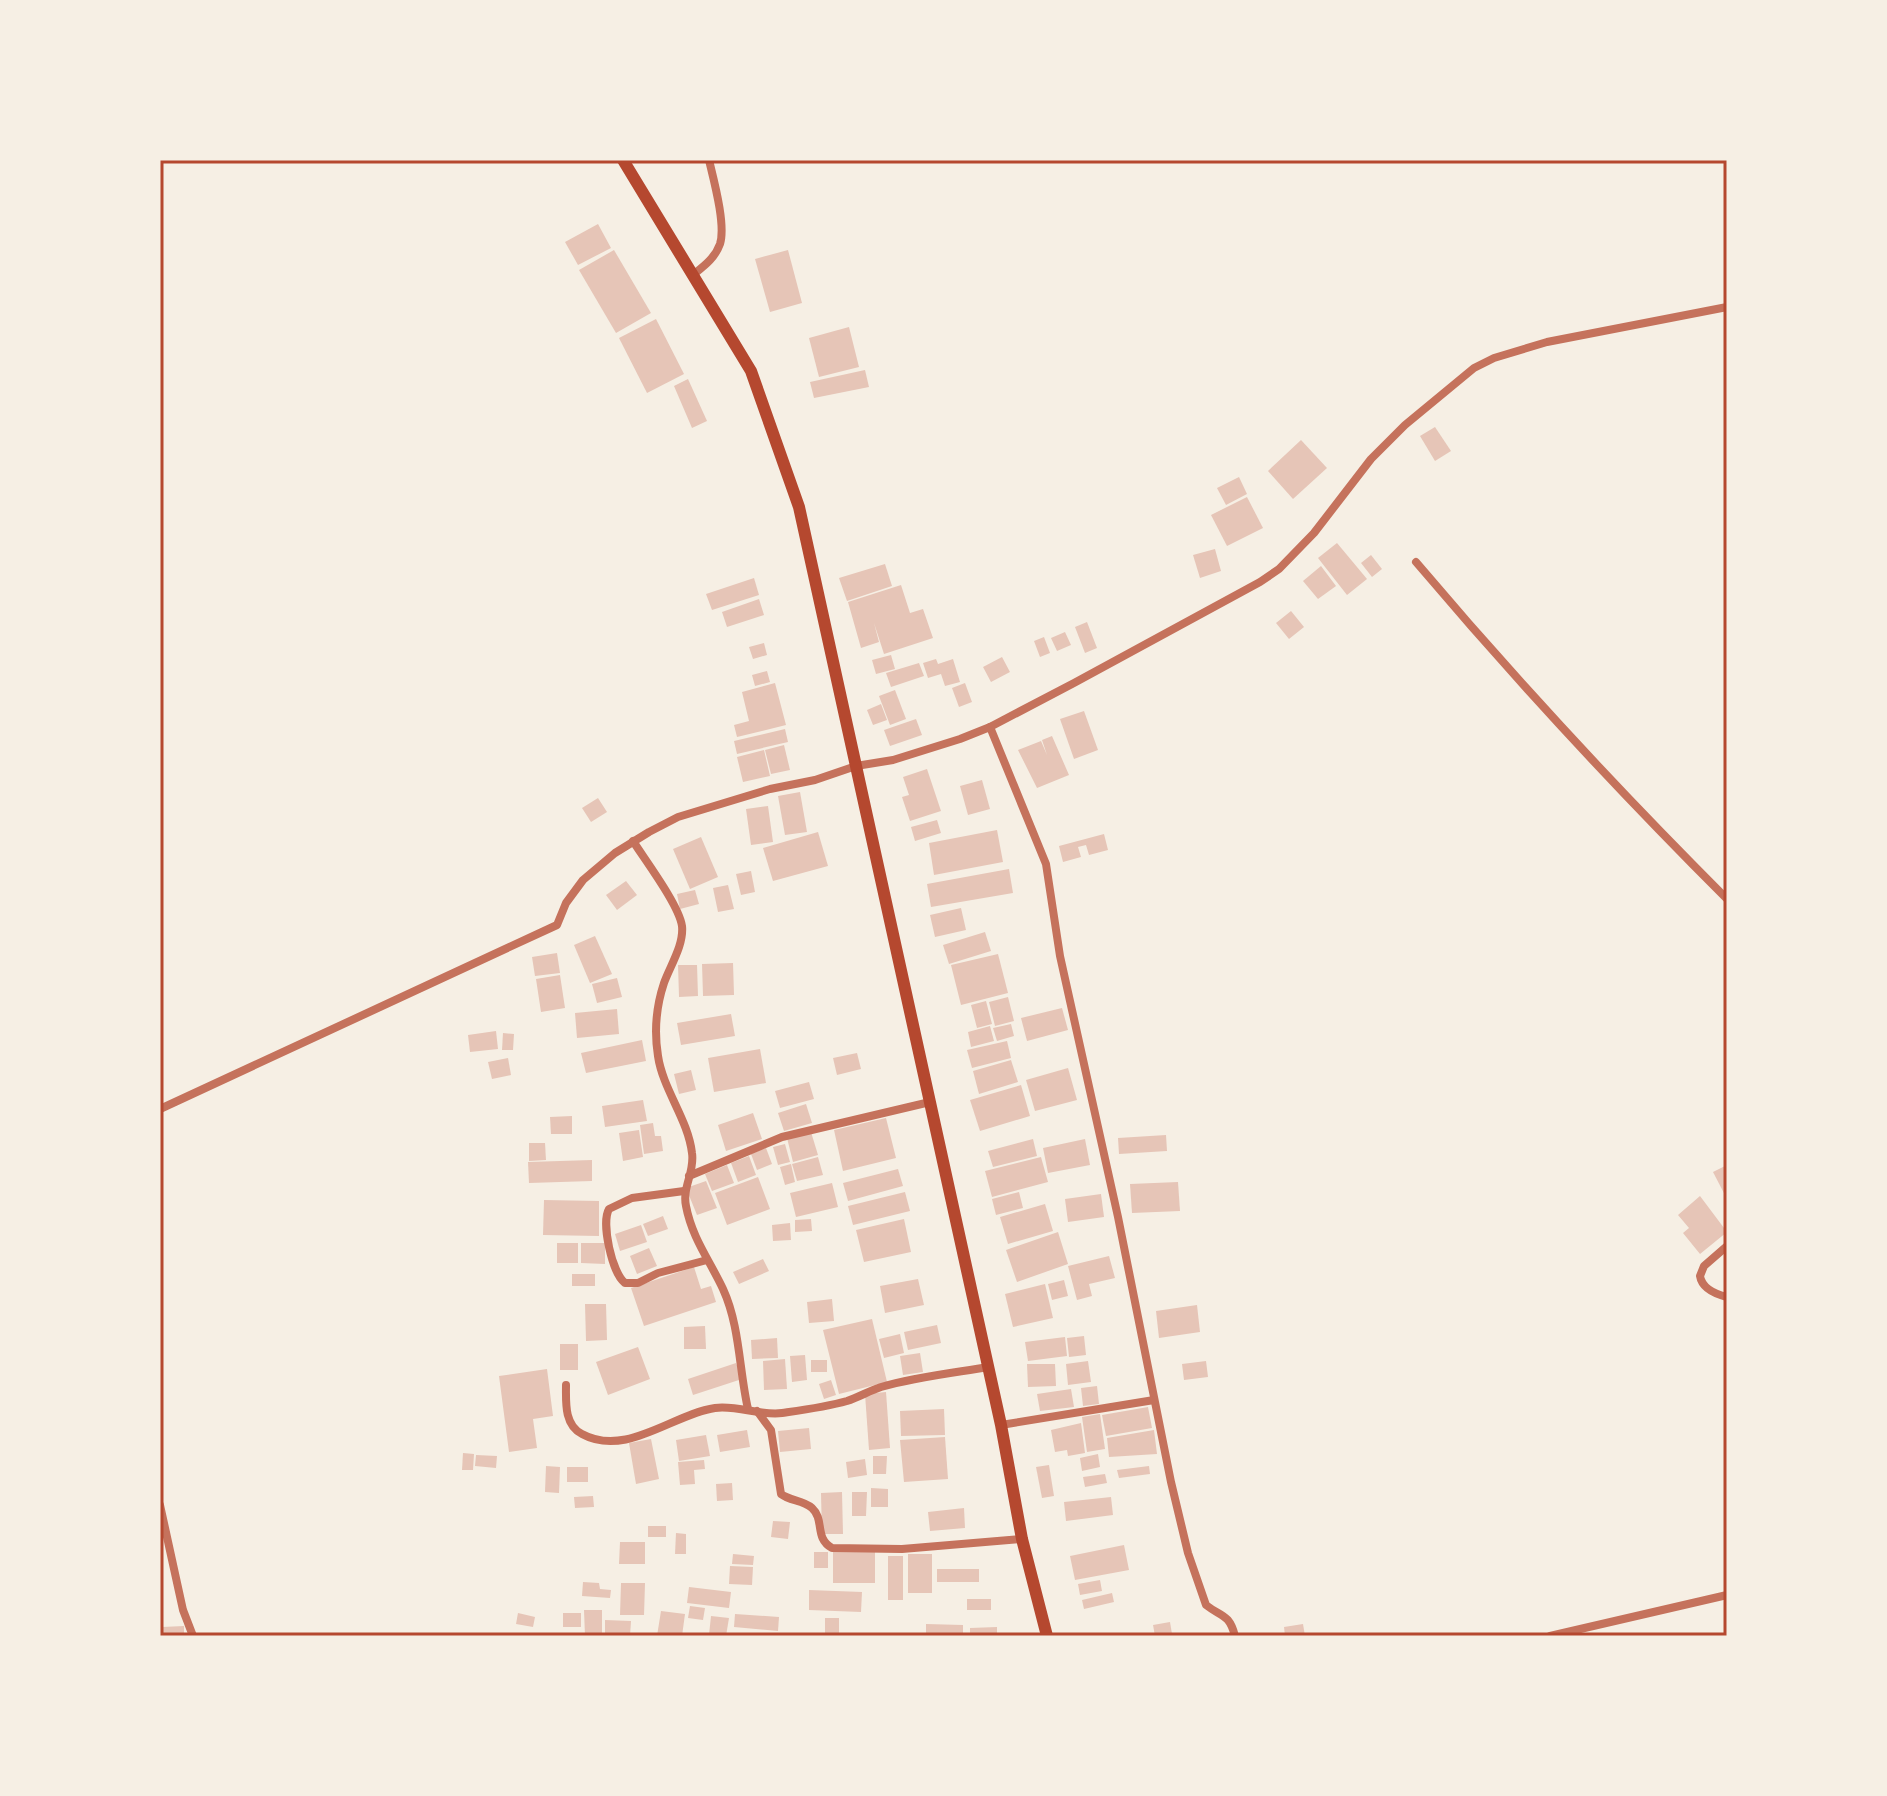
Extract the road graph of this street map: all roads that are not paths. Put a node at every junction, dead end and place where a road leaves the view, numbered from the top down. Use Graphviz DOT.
graph roads {
  1 [pos="623,160"];
  2 [pos="709,160"];
  3 [pos="694,274"];
  4 [pos="1727,307"];
  5 [pos="1416,562"];
  6 [pos="990,727"];
  7 [pos="856,766"];
  8 [pos="633,841"];
  9 [pos="1727,899"];
  10 [pos="930,1102"];
  11 [pos="160,1109"];
  12 [pos="689,1176"];
  13 [pos="684,1191"];
  14 [pos="1727,1246"];
  15 [pos="707,1260"];
  16 [pos="1727,1297"];
  17 [pos="989,1367"];
  18 [pos="566,1385"];
  19 [pos="1154,1400"];
  20 [pos="752,1409"];
  21 [pos="1001,1425"];
  22 [pos="160,1505"];
  23 [pos="1022,1539"];
  24 [pos="1727,1595"];
  25 [pos="193,1636"];
  26 [pos="1047,1636"];
  27 [pos="1235,1636"];
  28 [pos="1550,1636"];
  1 -- 3 [label="main road"];
  2 -- 3 [label="street"];
  3 -- 7 [label="main road"];
  4 -- 6 [label="street"];
  5 -- 9 [label="street"];
  6 -- 7 [label="street"];
  6 -- 19 [label="street"];
  7 -- 8 [label="street"];
  7 -- 10 [label="main road"];
  8 -- 11 [label="street"];
  8 -- 12 [label="street"];
  10 -- 12 [label="street"];
  10 -- 17 [label="main road"];
  12 -- 13 [label="street"];
  13 -- 15 [label="street"];
  13 -- 15 [label="street"];
  14 -- 16 [label="street"];
  15 -- 20 [label="street"];
  17 -- 20 [label="street"];
  17 -- 21 [label="main road"];
  18 -- 20 [label="street"];
  19 -- 21 [label="street"];
  19 -- 27 [label="street"];
  20 -- 23 [label="street"];
  21 -- 23 [label="main road"];
  22 -- 25 [label="street"];
  23 -- 26 [label="main road"];
  24 -- 28 [label="street"];
}
